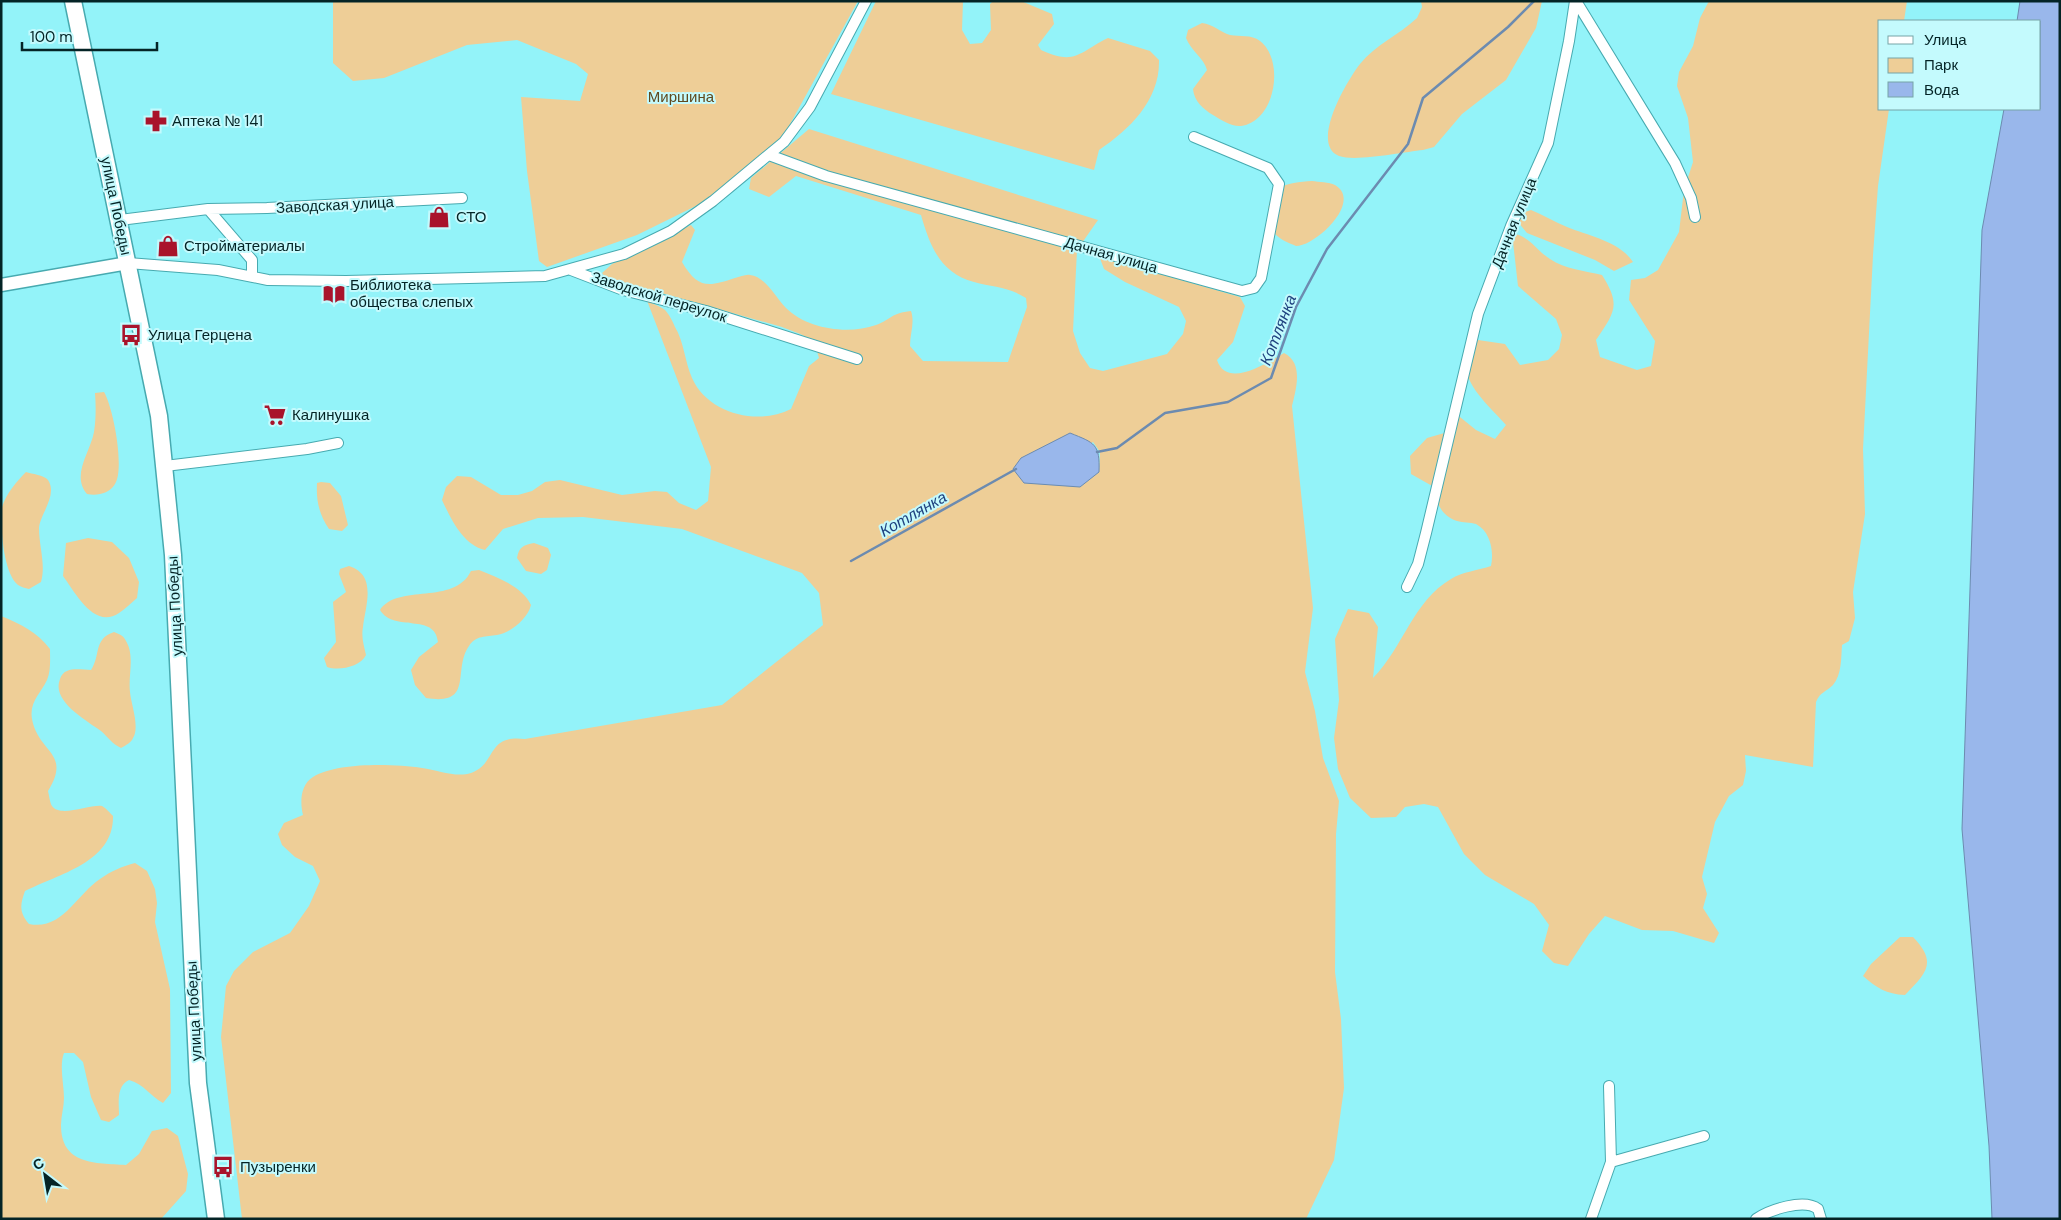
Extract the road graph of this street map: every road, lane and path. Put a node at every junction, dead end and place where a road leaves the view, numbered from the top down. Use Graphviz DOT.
graph roads {
  1 [pos="73,1"];
  2 [pos="866,1"];
  3 [pos="1576,1"];
  4 [pos="1194,137"];
  5 [pos="770,155"];
  6 [pos="462,198"];
  7 [pos="208,209"];
  8 [pos="1695,217"];
  9 [pos="120,220"];
  10 [pos="128,263"];
  11 [pos="571,270"];
  12 [pos="252,277"];
  13 [pos="1,285"];
  14 [pos="856,359"];
  15 [pos="338,442"];
  16 [pos="165,466"];
  17 [pos="1407,587"];
  18 [pos="1609,1086"];
  19 [pos="1704,1136"];
  20 [pos="1611,1162"];
  21 [pos="216,1219"];
  22 [pos="1591,1219"];
  23 [pos="1756,1219"];
  24 [pos="1821,1219"];
  1 -- 9 [label="highway, улица Победы"];
  2 -- 5 [label="street"];
  3 -- 8 [label="street"];
  3 -- 17 [label="street, Дачная улица"];
  4 -- 5 [label="street, Дачная улица"];
  5 -- 11 [label="street"];
  6 -- 7 [label="street, Заводская улица"];
  7 -- 9 [label="street, Заводская улица"];
  7 -- 12 [label="street"];
  9 -- 10 [label="highway, улица Победы"];
  10 -- 12 [label="street, Заводской переулок"];
  10 -- 13 [label="street"];
  10 -- 16 [label="highway, улица Победы"];
  11 -- 12 [label="street, Заводской переулок"];
  11 -- 14 [label="street, Заводской переулок"];
  15 -- 16 [label="street"];
  16 -- 21 [label="highway, улица Победы"];
  18 -- 20 [label="street"];
  19 -- 20 [label="street"];
  20 -- 22 [label="street"];
  23 -- 24 [label="street"];
}
